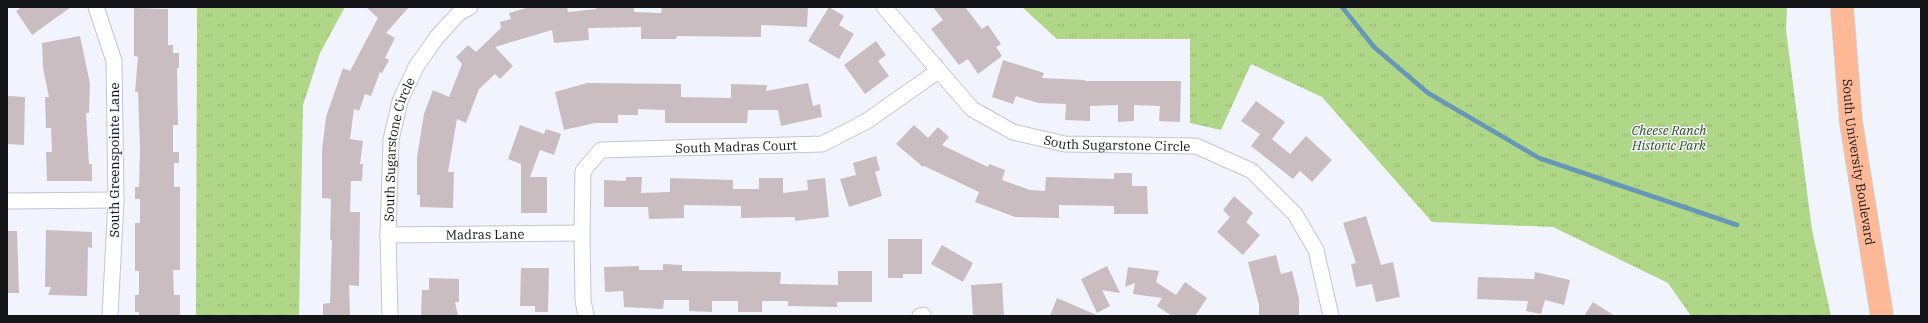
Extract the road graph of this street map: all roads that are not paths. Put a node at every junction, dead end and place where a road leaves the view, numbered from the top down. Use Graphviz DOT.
graph roads {
  1 [pos="96,7"];
  2 [pos="470,7"];
  3 [pos="884,7"];
  4 [pos="1842,7"];
  5 [pos="938,71"];
  6 [pos="116,200"];
  7 [pos="7,201"];
  8 [pos="582,233"];
  9 [pos="388,235"];
  10 [pos="110,316"];
  11 [pos="390,316"];
  12 [pos="586,316"];
  13 [pos="1331,316"];
  14 [pos="1882,316"];
  1 -- 6 [label="street, South Greenspointe Lane"];
  2 -- 9 [label="street, South Sugarstone Circle"];
  3 -- 5 [label="street, South Sugarstone Circle"];
  4 -- 14 [label="main road, South University Boulevard"];
  5 -- 8 [label="street, South Madras Court"];
  5 -- 13 [label="street, South Sugarstone Circle"];
  6 -- 7 [label="street"];
  6 -- 10 [label="street, South Greenspointe Lane"];
  8 -- 9 [label="street, Madras Lane"];
  8 -- 12 [label="street, South Madras Court"];
  9 -- 11 [label="street, South Sugarstone Circle"];
}
